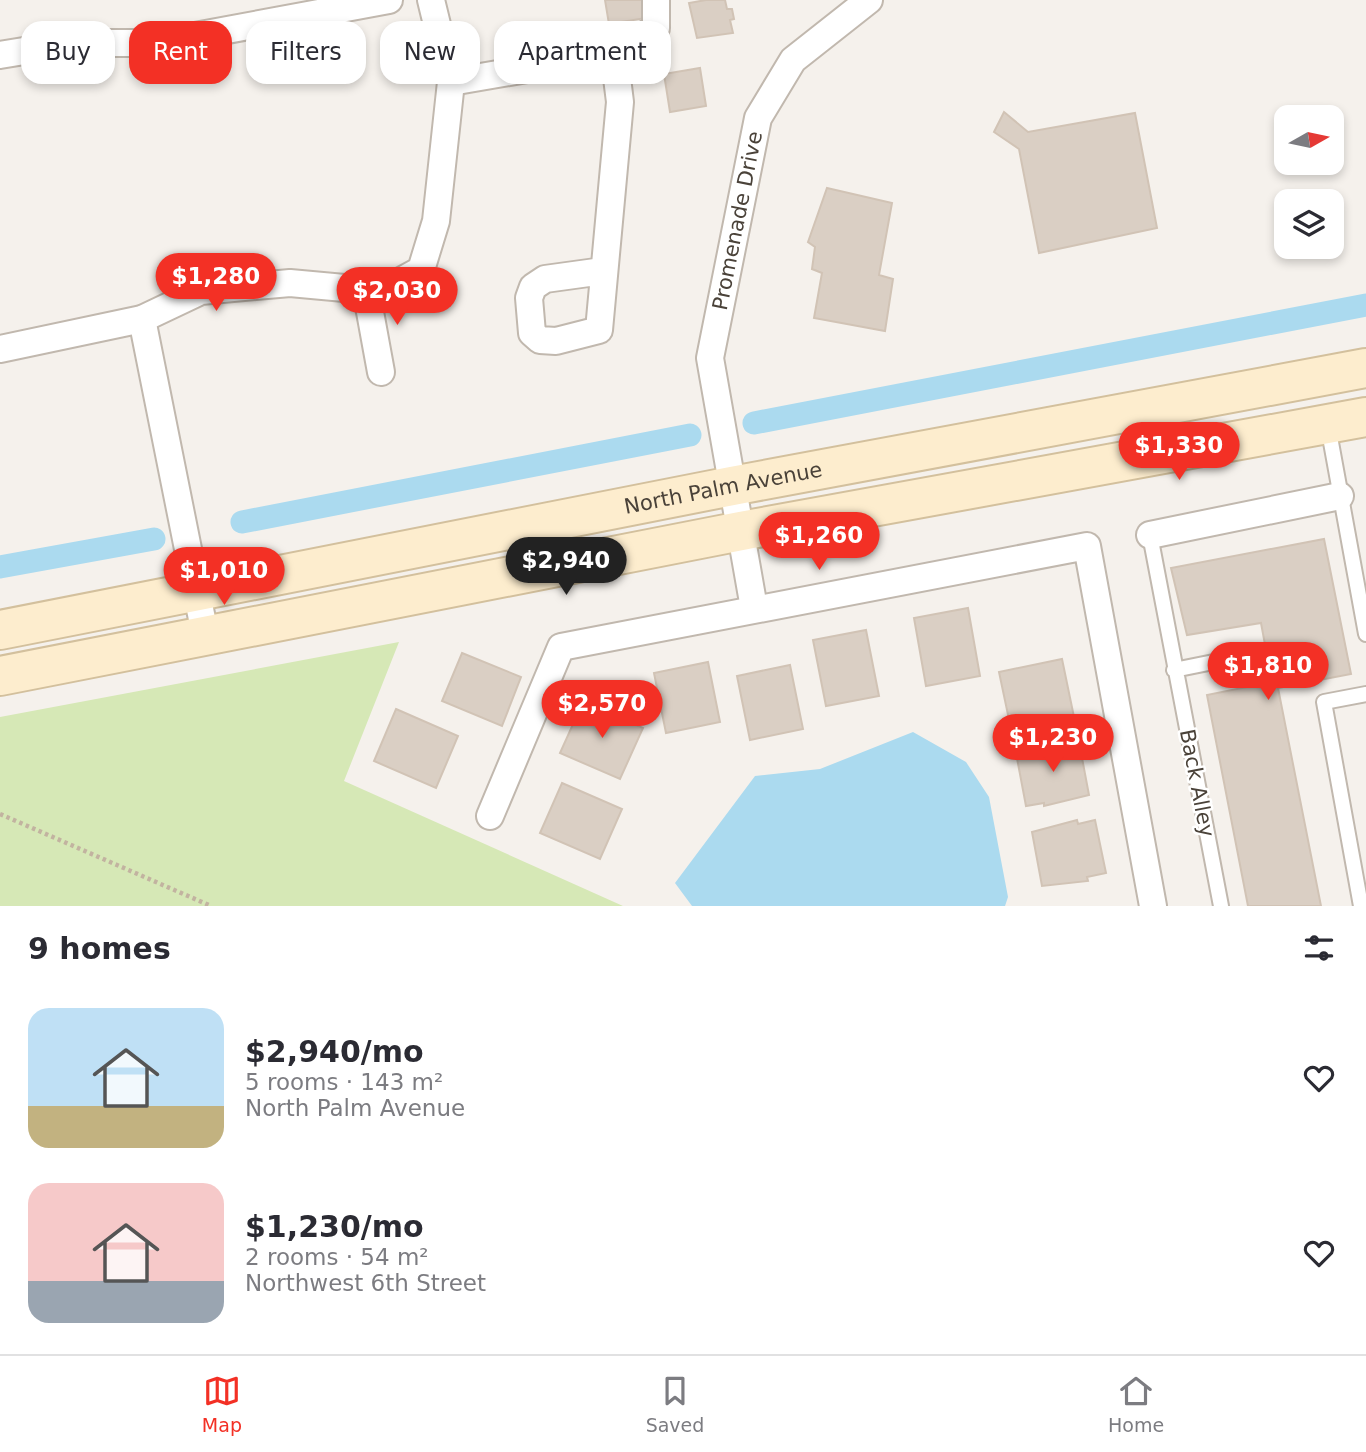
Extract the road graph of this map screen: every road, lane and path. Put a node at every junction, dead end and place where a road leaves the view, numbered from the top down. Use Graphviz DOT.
graph roads {
  1 [pos="389,0"];
  2 [pos="431,0"];
  3 [pos="656,0"];
  4 [pos="869,0"];
  5 [pos="436,21"];
  6 [pos="656,21"];
  7 [pos="0,55"];
  8 [pos="451,84"];
  9 [pos="618,84"];
  10 [pos="603,271"];
  11 [pos="366,290"];
  12 [pos="142,319"];
  13 [pos="0,349"];
  14 [pos="1366,368"];
  15 [pos="381,372"];
  16 [pos="1366,417"];
  17 [pos="1327,425"];
  18 [pos="732,486"];
  19 [pos="1340,496"];
  20 [pos="741,531"];
  21 [pos="1150,535"];
  22 [pos="197,589"];
  23 [pos="754,608"];
  24 [pos="0,630"];
  25 [pos="205,634"];
  26 [pos="1366,634"];
  27 [pos="1263,652"];
  28 [pos="1174,670"];
  29 [pos="0,676"];
  30 [pos="1366,694"];
  31 [pos="0,814"];
  32 [pos="490,816"];
  33 [pos="211,906"];
  34 [pos="1153,906"];
  35 [pos="1221,906"];
  36 [pos="1361,906"];
  1 -- 7 [label="street"];
  2 -- 5 [label="street"];
  3 -- 6 [label="street"];
  4 -- 18 [label="street, Promenade Drive"];
  8 -- 11 [label="street"];
  9 -- 10 [label="street"];
  11 -- 12 [label="street"];
  11 -- 15 [label="street"];
  12 -- 13 [label="street"];
  12 -- 22 [label="street"];
  14 -- 18 [label="main road, North Palm Avenue"];
  16 -- 17 [label="main road"];
  17 -- 19 [label="lane"];
  17 -- 20 [label="main road"];
  18 -- 20 [label="street, Promenade Drive"];
  18 -- 22 [label="main road, North Palm Avenue"];
  19 -- 21 [label="street"];
  19 -- 26 [label="lane"];
  20 -- 23 [label="street, Promenade Drive"];
  20 -- 25 [label="main road"];
  21 -- 28 [label="lane, Back Alley"];
  22 -- 24 [label="main road, North Palm Avenue"];
  22 -- 25 [label="street"];
  23 -- 32 [label="street"];
  23 -- 34 [label="street"];
  25 -- 29 [label="main road"];
  27 -- 28 [label="lane"];
  28 -- 35 [label="lane, Back Alley"];
  30 -- 36 [label="lane"];
  31 -- 33 [label="path"];
}
